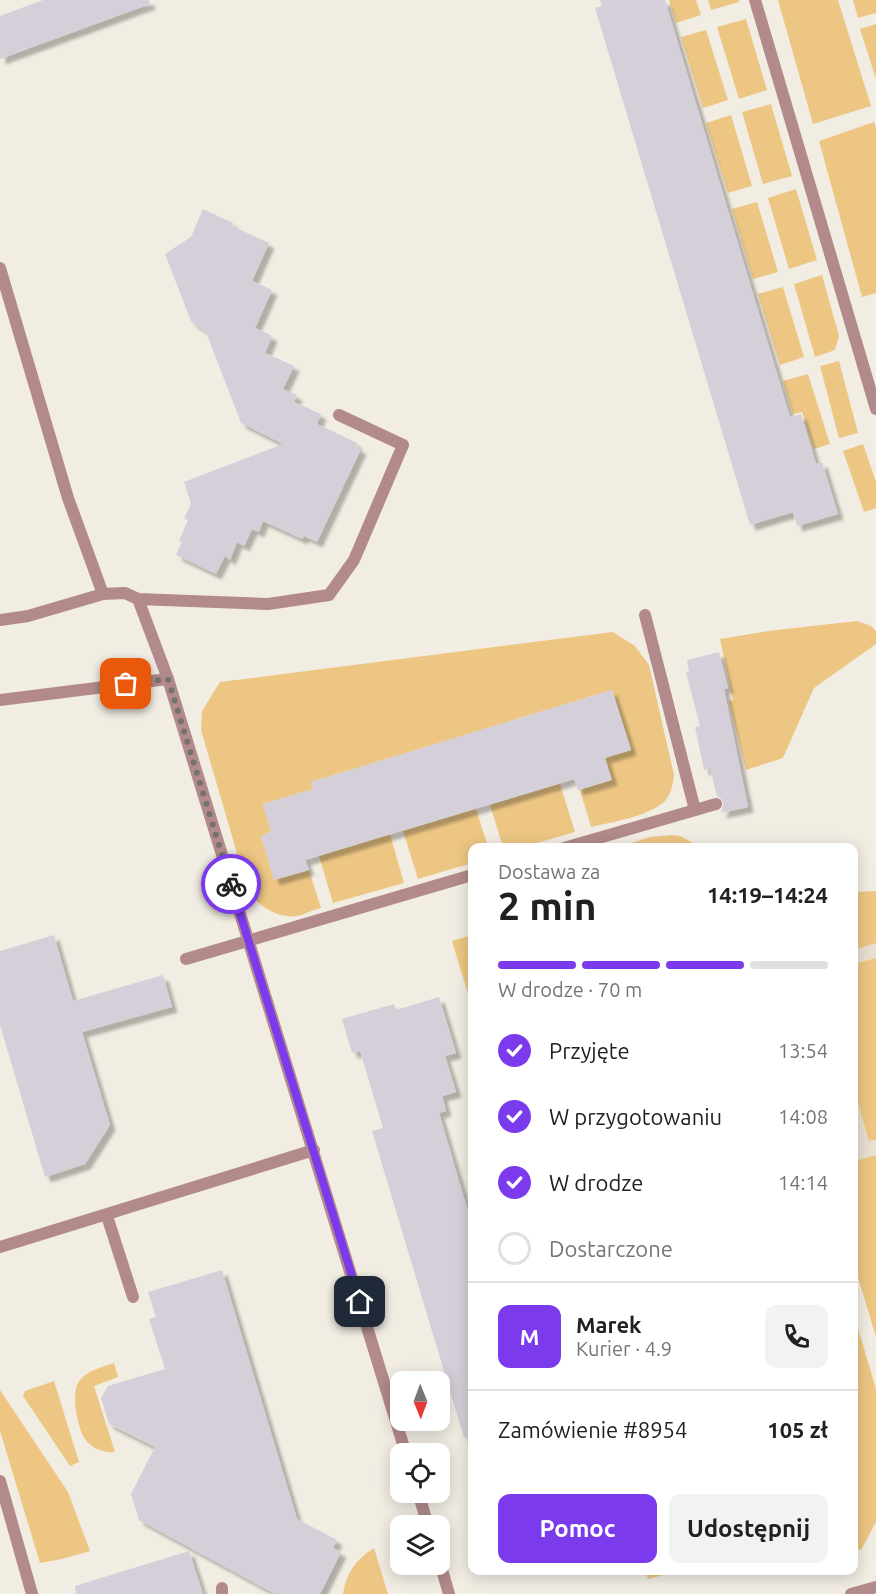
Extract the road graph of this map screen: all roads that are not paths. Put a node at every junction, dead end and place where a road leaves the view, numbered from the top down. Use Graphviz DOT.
graph roads {
  1 [pos="755,0"];
  2 [pos="0,268"];
  3 [pos="876,410"];
  4 [pos="339,415"];
  5 [pos="104,594"];
  6 [pos="138,598"];
  7 [pos="645,615"];
  8 [pos="0,620"];
  9 [pos="168,679"];
  10 [pos="0,700"];
  11 [pos="716,804"];
  12 [pos="695,810"];
  13 [pos="581,843"];
  14 [pos="468,876"];
  15 [pos="248,941"];
  16 [pos="186,959"];
  17 [pos="314,1150"];
  18 [pos="107,1216"];
  19 [pos="0,1247"];
  20 [pos="133,1297"];
  21 [pos="403,1443"];
  22 [pos="0,1481"];
  23 [pos="443,1575"];
  24 [pos="876,1587"];
  25 [pos="32,1594"];
  26 [pos="449,1594"];
  27 [pos="851,1594"];
  1 -- 3 [label="street"];
  2 -- 5 [label="street"];
  4 -- 6 [label="street"];
  5 -- 6 [label="street"];
  5 -- 8 [label="street"];
  6 -- 9 [label="street"];
  7 -- 12 [label="street"];
  9 -- 10 [label="street"];
  9 -- 15 [label="street"];
  11 -- 12 [label="street"];
  12 -- 13 [label="street"];
  14 -- 15 [label="street"];
  15 -- 16 [label="street"];
  15 -- 17 [label="street"];
  17 -- 18 [label="street"];
  17 -- 21 [label="street"];
  18 -- 19 [label="street"];
  18 -- 20 [label="street"];
  22 -- 25 [label="street"];
  23 -- 26 [label="street"];
  24 -- 27 [label="street"];
}
